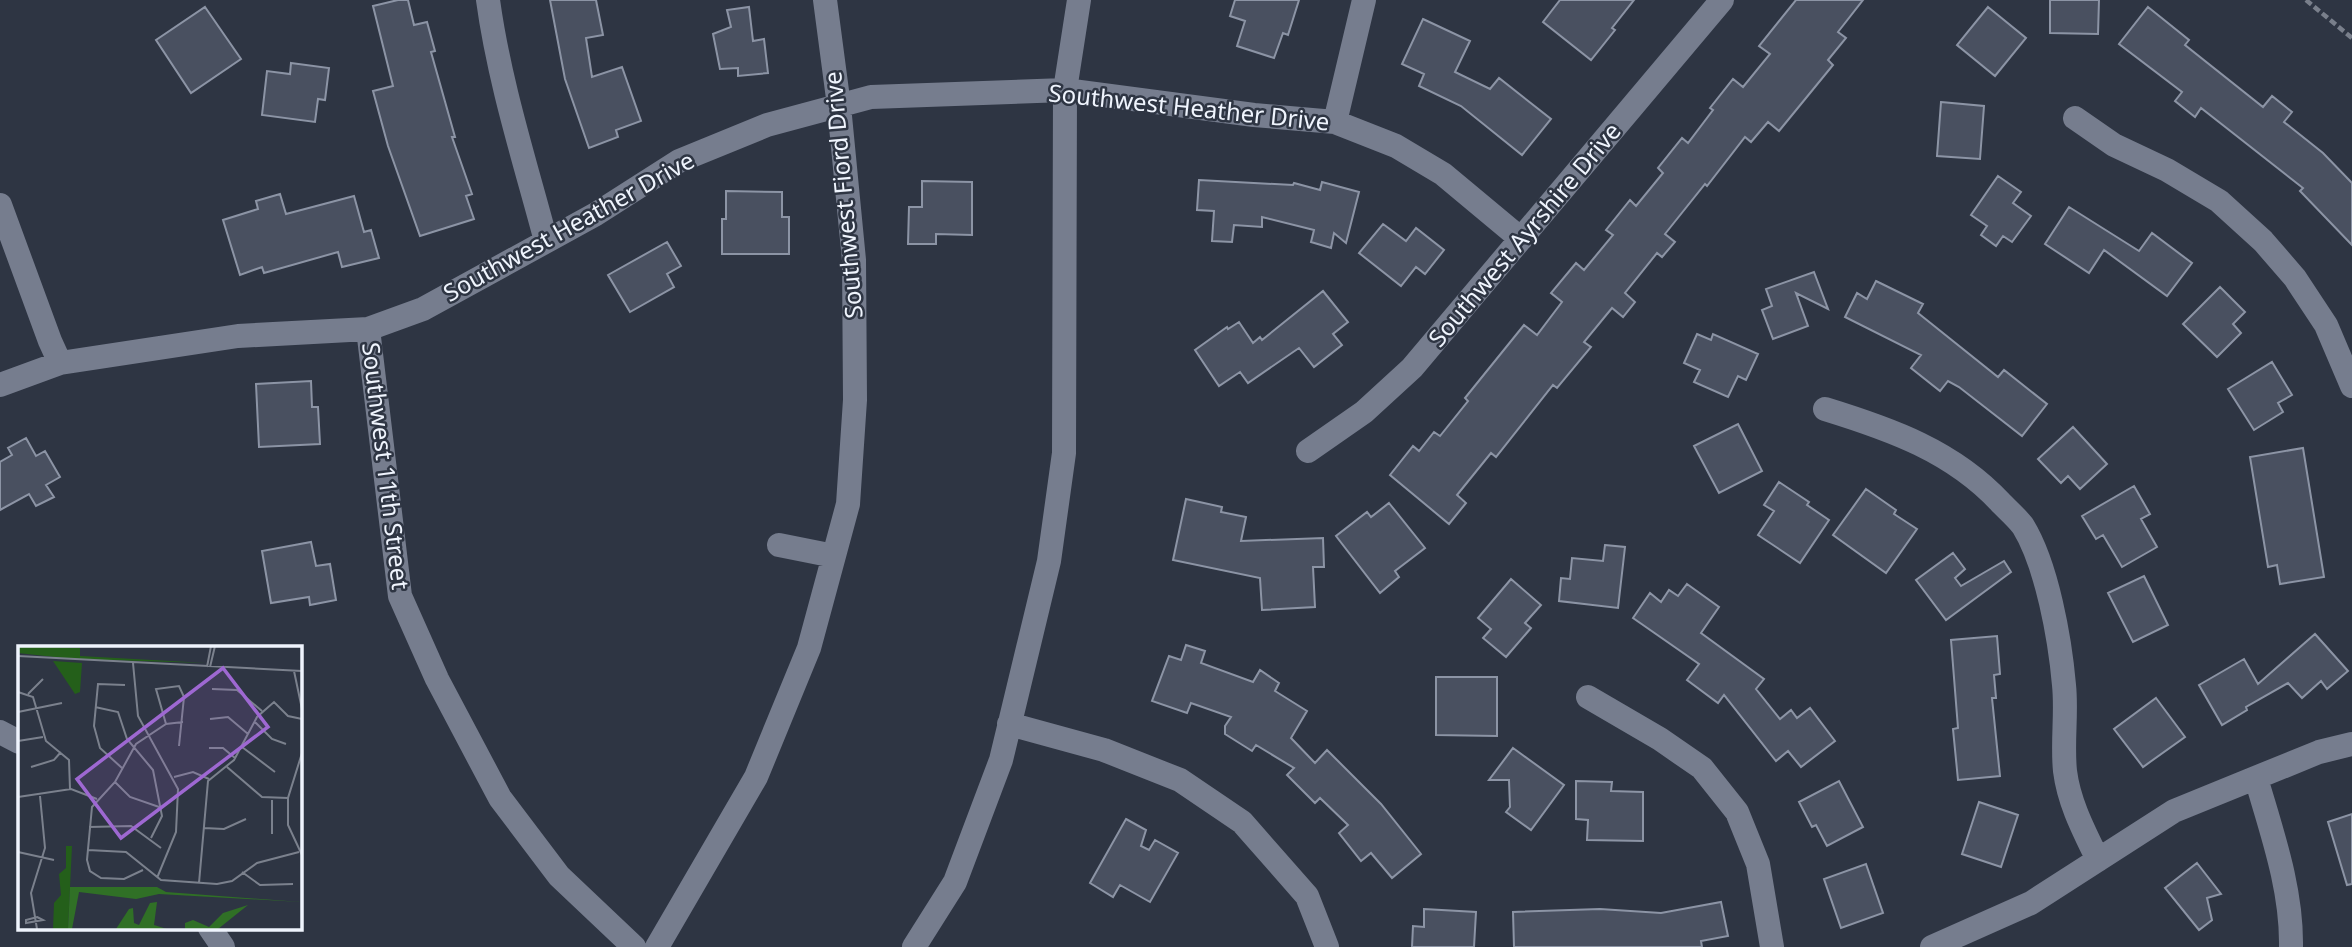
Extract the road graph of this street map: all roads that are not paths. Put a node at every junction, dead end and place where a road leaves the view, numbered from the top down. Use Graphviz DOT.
graph roads {
  1 [pos="488,0"];
  2 [pos="825,0"];
  3 [pos="1079,0"];
  4 [pos="1364,0"];
  5 [pos="1722,0"];
  6 [pos="1065,90"];
  7 [pos="839,106"];
  8 [pos="2075,118"];
  9 [pos="1335,122"];
  10 [pos="0,205"];
  11 [pos="1521,239"];
  12 [pos="546,241"];
  13 [pos="368,329"];
  14 [pos="60,363"];
  15 [pos="0,385"];
  16 [pos="2352,386"];
  17 [pos="1825,409"];
  18 [pos="1308,451"];
  19 [pos="779,545"];
  20 [pos="834,556"];
  21 [pos="1588,697"];
  22 [pos="1009,724"];
  23 [pos="0,732"];
  24 [pos="18,741"];
  25 [pos="2352,744"];
  26 [pos="2256,778"];
  27 [pos="2098,860"];
  28 [pos="211,930"];
  29 [pos="1937,946"];
  30 [pos="223,947"];
  31 [pos="634,947"];
  32 [pos="657,947"];
  33 [pos="914,947"];
  34 [pos="1327,947"];
  35 [pos="1772,947"];
  36 [pos="2291,947"];
  1 -- 12 [label="street"];
  2 -- 7 [label="street, Southwest Fiord Drive"];
  3 -- 6 [label="street"];
  4 -- 9 [label="street"];
  5 -- 11 [label="street, Southwest Ayrshire Drive"];
  6 -- 7 [label="street, Southwest Heather Drive"];
  6 -- 9 [label="street, Southwest Heather Drive"];
  6 -- 22 [label="street"];
  7 -- 12 [label="street, Southwest Heather Drive"];
  7 -- 20 [label="street, Southwest Fiord Drive"];
  8 -- 16 [label="street"];
  9 -- 11 [label="street, Southwest Heather Drive"];
  10 -- 14 [label="street"];
  11 -- 18 [label="street, Southwest Ayrshire Drive"];
  12 -- 13 [label="street, Southwest Heather Drive"];
  13 -- 14 [label="street, Southwest Heather Drive"];
  13 -- 31 [label="street, Southwest 11th Street"];
  14 -- 15 [label="street, Southwest Heather Drive"];
  17 -- 27 [label="street"];
  19 -- 20 [label="street"];
  20 -- 32 [label="street, Southwest Fiord Drive"];
  21 -- 35 [label="street"];
  22 -- 33 [label="street"];
  22 -- 34 [label="street"];
  23 -- 24 [label="street"];
  25 -- 26 [label="street"];
  26 -- 27 [label="street"];
  26 -- 36 [label="street"];
  27 -- 29 [label="street"];
  28 -- 30 [label="street"];
}
